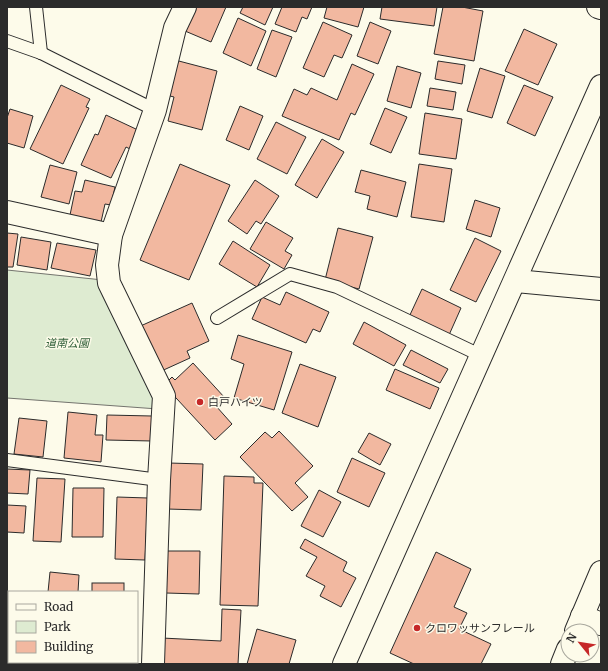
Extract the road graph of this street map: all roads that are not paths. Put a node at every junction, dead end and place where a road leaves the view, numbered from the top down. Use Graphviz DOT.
graph roads {
  1 [pos="36,7"];
  2 [pos="185,7"];
  3 [pos="598,7"];
  4 [pos="601,8"];
  5 [pos="7,41"];
  6 [pos="41,53"];
  7 [pos="601,86"];
  8 [pos="155,110"];
  9 [pos="7,212"];
  10 [pos="112,235"];
  11 [pos="516,281"];
  12 [pos="601,289"];
  13 [pos="217,318"];
  14 [pos="482,356"];
  15 [pos="7,460"];
  16 [pos="159,480"];
  17 [pos="601,572"];
  18 [pos="586,623"];
  19 [pos="350,662"];
  20 [pos="153,664"];
  1 -- 6 [label="lane"];
  2 -- 8 [label="street"];
  3 -- 4 [label="street"];
  5 -- 6 [label="lane"];
  6 -- 8 [label="lane"];
  7 -- 11 [label="street"];
  8 -- 10 [label="street"];
  9 -- 10 [label="street"];
  10 -- 16 [label="street"];
  11 -- 12 [label="street"];
  11 -- 14 [label="street"];
  13 -- 14 [label="lane"];
  14 -- 19 [label="street"];
  15 -- 16 [label="lane"];
  16 -- 20 [label="street"];
  17 -- 18 [label="street"];
}
